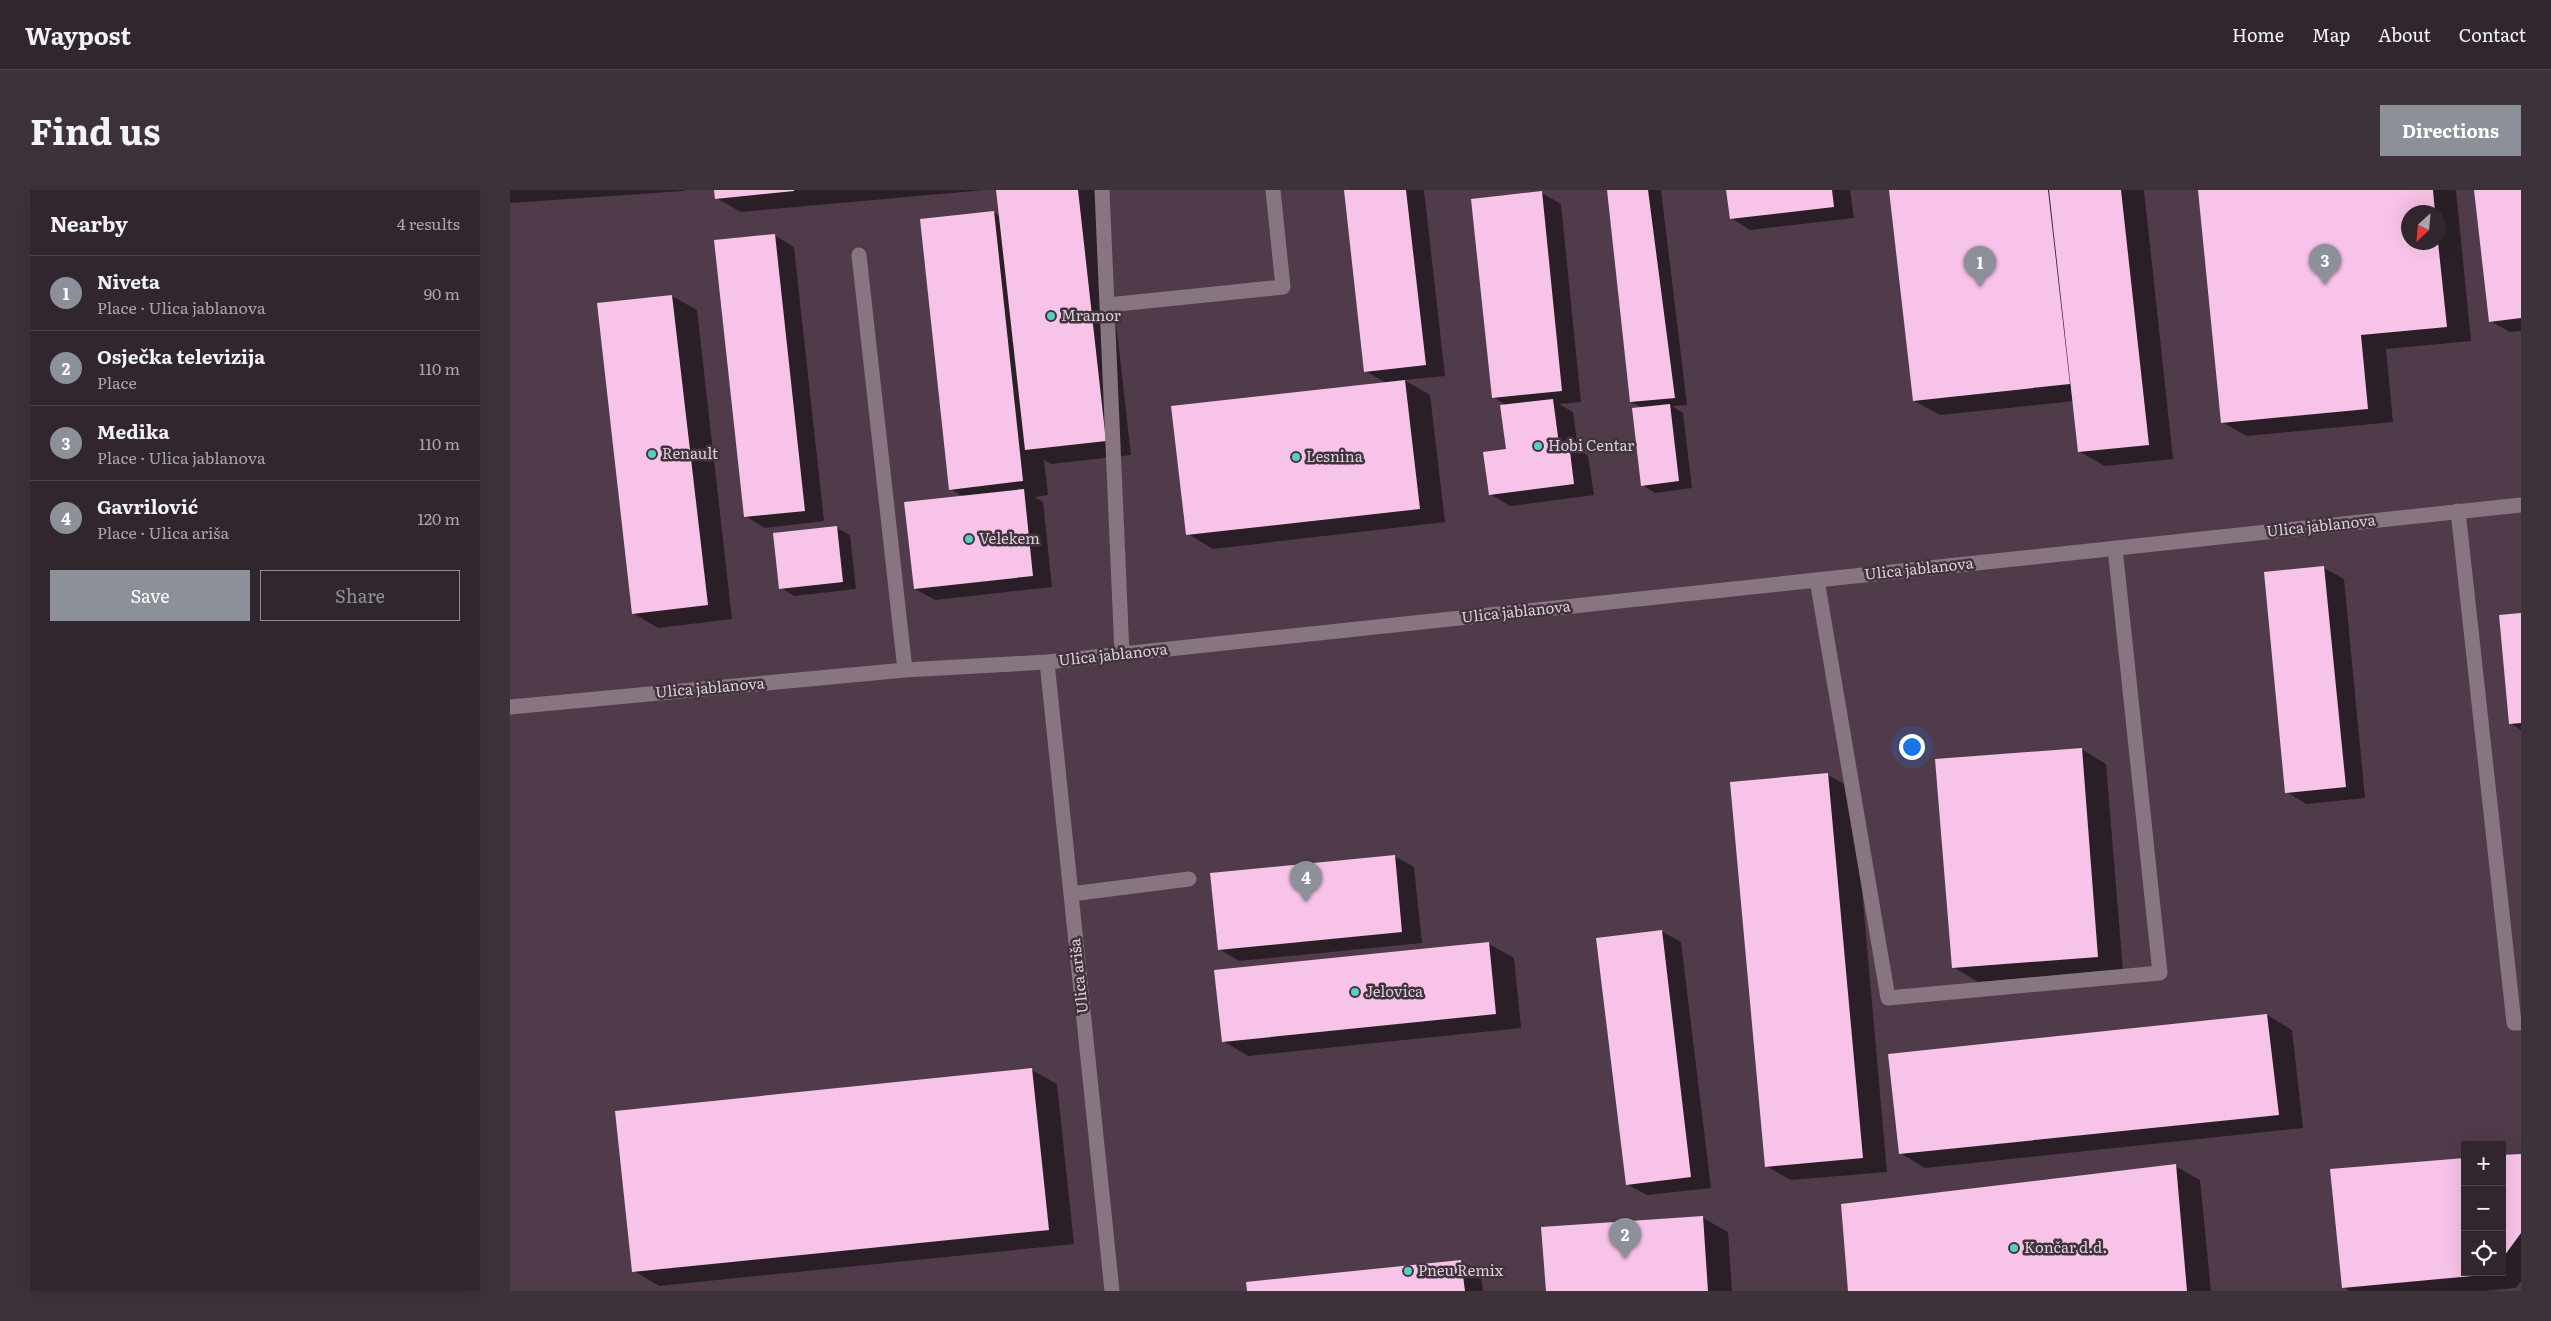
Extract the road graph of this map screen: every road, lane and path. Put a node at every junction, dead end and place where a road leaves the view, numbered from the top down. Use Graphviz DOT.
graph roads {
  1 [pos="1102,190"];
  2 [pos="1274,190"];
  3 [pos="859,255"];
  4 [pos="1108,305"];
  5 [pos="2521,505"];
  6 [pos="2458,511"];
  7 [pos="2115,548"];
  8 [pos="1817,580"];
  9 [pos="1122,654"];
  10 [pos="1047,662"];
  11 [pos="905,670"];
  12 [pos="510,707"];
  13 [pos="1189,879"];
  14 [pos="1071,894"];
  15 [pos="2521,1023"];
  16 [pos="1112,1291"];
  1 -- 4 [label="street"];
  2 -- 4 [label="street"];
  3 -- 11 [label="street"];
  4 -- 9 [label="street"];
  5 -- 6 [label="street, Ulica jablanova"];
  6 -- 7 [label="street, Ulica jablanova"];
  6 -- 15 [label="street"];
  7 -- 8 [label="street, Ulica jablanova"];
  7 -- 8 [label="street"];
  8 -- 9 [label="street, Ulica jablanova"];
  9 -- 10 [label="street, Ulica jablanova"];
  10 -- 11 [label="street, Ulica jablanova"];
  10 -- 14 [label="street, Ulica ariša"];
  11 -- 12 [label="street, Ulica jablanova"];
  13 -- 14 [label="street"];
  14 -- 16 [label="street, Ulica ariša"];
}
